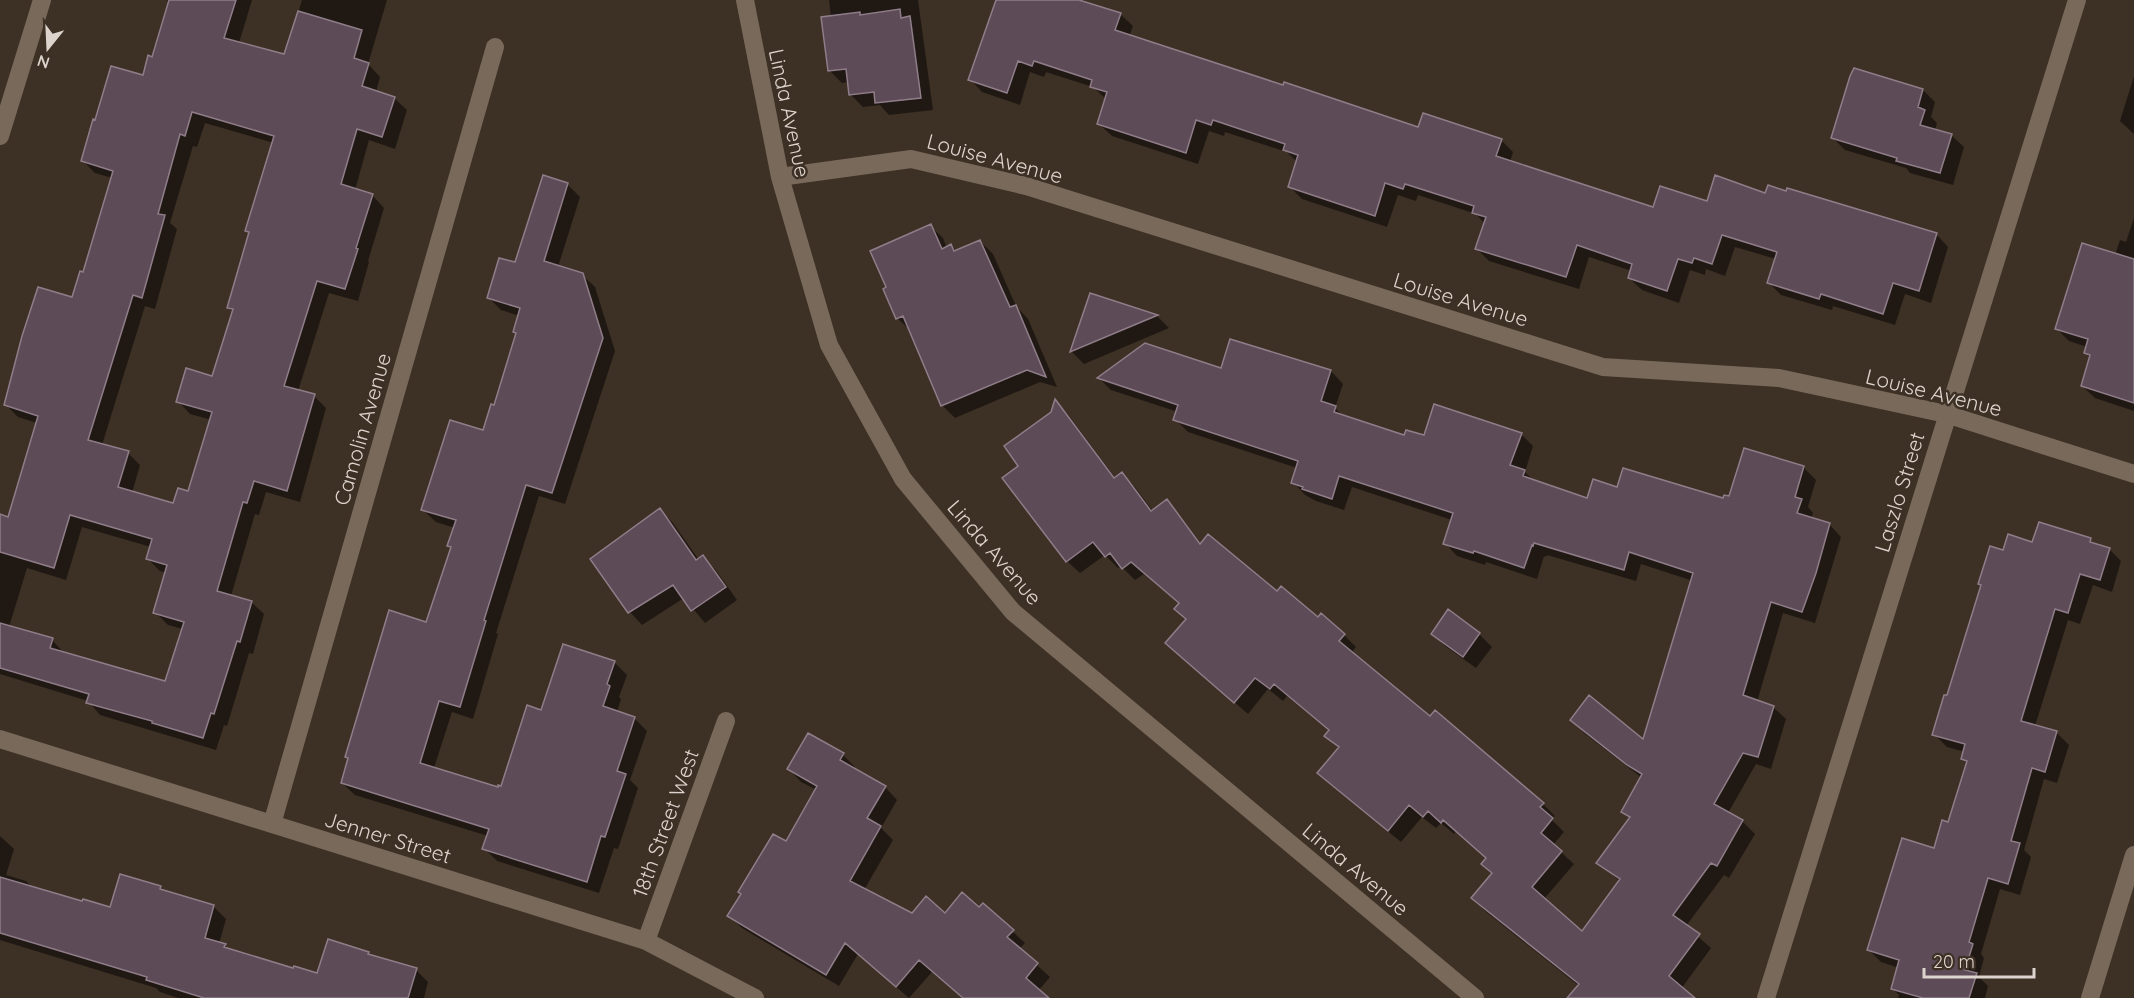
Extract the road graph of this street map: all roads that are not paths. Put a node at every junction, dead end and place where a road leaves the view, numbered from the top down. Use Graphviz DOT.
graph roads {
  1 [pos="42,0"];
  2 [pos="744,0"];
  3 [pos="2077,0"];
  4 [pos="495,47"];
  5 [pos="0,136"];
  6 [pos="780,177"];
  7 [pos="1946,414"];
  8 [pos="2134,474"];
  9 [pos="726,721"];
  10 [pos="0,739"];
  11 [pos="272,824"];
  12 [pos="2134,855"];
  13 [pos="646,941"];
  14 [pos="755,998"];
  15 [pos="1475,998"];
  16 [pos="1766,998"];
  17 [pos="2090,998"];
  1 -- 5 [label="street"];
  2 -- 6 [label="street, Linda Avenue"];
  3 -- 7 [label="street, Laszlo Street"];
  4 -- 11 [label="street, Camolin Avenue"];
  6 -- 7 [label="street, Louise Avenue"];
  6 -- 15 [label="street, Linda Avenue"];
  7 -- 8 [label="street, Louise Avenue"];
  7 -- 16 [label="street, Laszlo Street"];
  9 -- 13 [label="street, 18th Street West"];
  10 -- 11 [label="street, Jenner Street"];
  11 -- 13 [label="street, Jenner Street"];
  12 -- 17 [label="street"];
  13 -- 14 [label="street, Jenner Street"];
}
